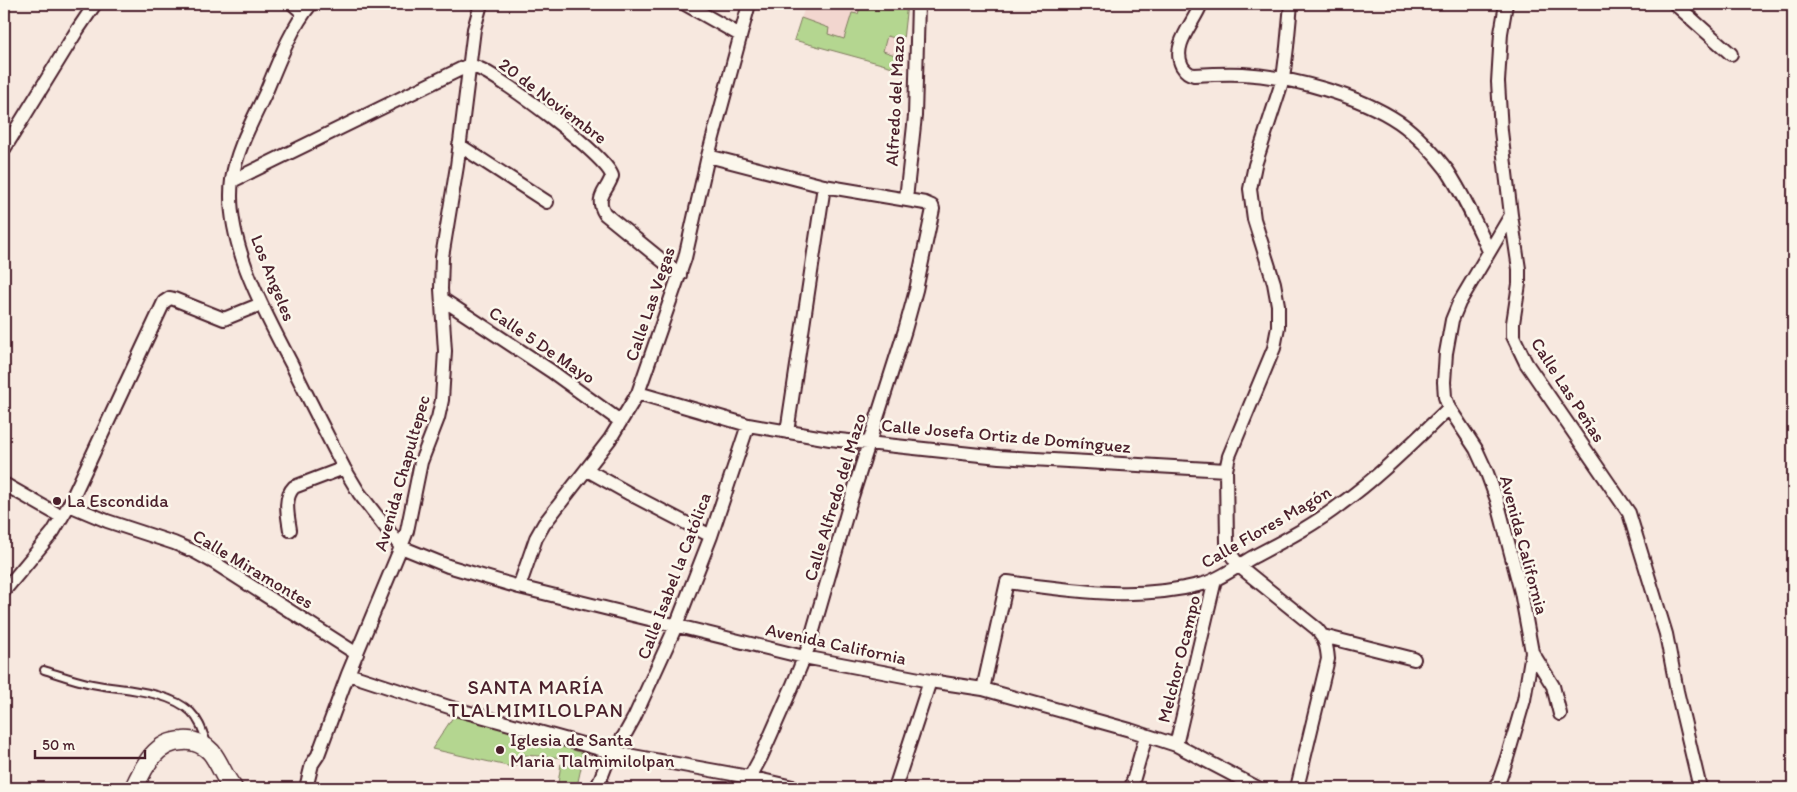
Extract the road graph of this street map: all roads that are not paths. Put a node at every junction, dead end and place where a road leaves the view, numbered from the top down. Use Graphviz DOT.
graph roads {
  1 [pos="95,4"];
  2 [pos="293,4"];
  3 [pos="481,4"];
  4 [pos="685,4"];
  5 [pos="749,4"];
  6 [pos="918,4"];
  7 [pos="1201,4"];
  8 [pos="1291,4"];
  9 [pos="1506,4"];
  10 [pos="1675,4"];
  11 [pos="307,9"];
  12 [pos="740,35"];
  13 [pos="1731,54"];
  14 [pos="468,65"];
  15 [pos="1283,79"];
  16 [pos="460,145"];
  17 [pos="4,149"];
  18 [pos="708,156"];
  19 [pos="232,180"];
  20 [pos="824,186"];
  21 [pos="906,200"];
  22 [pos="547,202"];
  23 [pos="1511,215"];
  24 [pos="1489,251"];
  25 [pos="680,275"];
  26 [pos="442,299"];
  27 [pos="261,304"];
  28 [pos="638,393"];
  29 [pos="1449,408"];
  30 [pos="620,421"];
  31 [pos="748,425"];
  32 [pos="787,432"];
  33 [pos="870,443"];
  34 [pos="344,468"];
  35 [pos="587,470"];
  36 [pos="1226,470"];
  37 [pos="4,484"];
  38 [pos="69,505"];
  39 [pos="62,518"];
  40 [pos="290,530"];
  41 [pos="711,536"];
  42 [pos="402,548"];
  43 [pos="1239,566"];
  44 [pos="1215,580"];
  45 [pos="519,587"];
  46 [pos="4,592"];
  47 [pos="676,626"];
  48 [pos="1323,636"];
  49 [pos="1532,652"];
  50 [pos="357,654"];
  51 [pos="804,657"];
  52 [pos="1414,658"];
  53 [pos="44,670"];
  54 [pos="348,674"];
  55 [pos="930,682"];
  56 [pos="983,689"];
  57 [pos="1560,714"];
  58 [pos="1146,736"];
  59 [pos="1176,745"];
  60 [pos="210,751"];
  61 [pos="611,752"];
  62 [pos="746,783"];
  63 [pos="134,788"];
  64 [pos="233,788"];
  65 [pos="306,788"];
  66 [pos="597,788"];
  67 [pos="798,788"];
  68 [pos="895,788"];
  69 [pos="1131,788"];
  70 [pos="1258,788"];
  71 [pos="1297,788"];
  72 [pos="1494,788"];
  73 [pos="1700,788"];
  1 -- 17 [label="street"];
  2 -- 11 [label="street"];
  3 -- 14 [label="street, Avenida Chapultepec"];
  4 -- 12 [label="street"];
  5 -- 12 [label="street, Calle Las Vegas"];
  6 -- 21 [label="street, Alfredo del Mazo"];
  7 -- 15 [label="street"];
  8 -- 15 [label="street"];
  9 -- 23 [label="street"];
  10 -- 13 [label="street"];
  11 -- 19 [label="street, Los Angeles"];
  12 -- 18 [label="street, Calle Las Vegas"];
  14 -- 16 [label="street, Avenida Chapultepec"];
  14 -- 19 [label="street"];
  14 -- 25 [label="street, 20 de Noviembre"];
  15 -- 24 [label="street"];
  15 -- 36 [label="street"];
  16 -- 22 [label="street"];
  16 -- 26 [label="street, Avenida Chapultepec"];
  18 -- 20 [label="street"];
  18 -- 25 [label="street, Calle Las Vegas"];
  19 -- 27 [label="street, Los Angeles"];
  20 -- 21 [label="street"];
  20 -- 32 [label="street"];
  21 -- 33 [label="street, Calle Alfredo del Mazo"];
  23 -- 24 [label="street, Avenida California"];
  23 -- 73 [label="street, Calle Las Peñas"];
  24 -- 29 [label="street, Avenida California"];
  25 -- 28 [label="street, Calle Las Vegas"];
  26 -- 30 [label="street, Calle 5 De Mayo"];
  26 -- 42 [label="street, Avenida Chapultepec"];
  27 -- 34 [label="street, Los Angeles"];
  27 -- 38 [label="street"];
  28 -- 30 [label="street, Calle Las Vegas"];
  28 -- 31 [label="street, Calle Josefa Ortiz de Domínguez"];
  29 -- 43 [label="street, Calle Flores Magón"];
  29 -- 49 [label="street, Avenida California"];
  30 -- 35 [label="street, Calle Las Vegas"];
  31 -- 32 [label="street, Calle Josefa Ortiz de Domínguez"];
  31 -- 41 [label="street, Calle Isabel la Católica"];
  32 -- 33 [label="street, Calle Josefa Ortiz de Domínguez"];
  33 -- 36 [label="street, Calle Josefa Ortiz de Domínguez"];
  33 -- 51 [label="street, Calle Alfredo del Mazo"];
  34 -- 40 [label="street"];
  34 -- 42 [label="street, Los Angeles"];
  35 -- 41 [label="street"];
  35 -- 45 [label="street, Calle Las Vegas"];
  36 -- 43 [label="street"];
  37 -- 39 [label="street"];
  38 -- 39 [label="street"];
  38 -- 50 [label="street, Calle Miramontes"];
  39 -- 46 [label="street"];
  41 -- 47 [label="street, Calle Isabel la Católica"];
  42 -- 45 [label="street, Avenida California"];
  42 -- 50 [label="street, Avenida Chapultepec"];
  43 -- 44 [label="street, Calle Flores Magón"];
  43 -- 48 [label="street"];
  44 -- 56 [label="street, Calle Flores Magón"];
  44 -- 59 [label="street, Melchor Ocampo"];
  45 -- 47 [label="street, Avenida California"];
  47 -- 51 [label="street, Avenida California"];
  47 -- 61 [label="street, Calle Isabel la Católica"];
  48 -- 52 [label="street"];
  48 -- 71 [label="street"];
  49 -- 57 [label="street"];
  49 -- 72 [label="street, Avenida California"];
  50 -- 54 [label="street, Avenida Chapultepec"];
  51 -- 55 [label="street, Avenida California"];
  51 -- 62 [label="street, Calle Alfredo del Mazo"];
  53 -- 60 [label="lane"];
  54 -- 61 [label="street"];
  54 -- 65 [label="street, Avenida Chapultepec"];
  55 -- 56 [label="street, Avenida California"];
  55 -- 68 [label="street"];
  56 -- 58 [label="street, Avenida California"];
  58 -- 59 [label="street, Avenida California"];
  58 -- 69 [label="street"];
  59 -- 70 [label="street, Avenida California"];
  60 -- 63 [label="main road"];
  60 -- 64 [label="main road"];
  61 -- 62 [label="street"];
  61 -- 66 [label="street, Calle Isabel la Católica"];
  62 -- 67 [label="street"];
}
